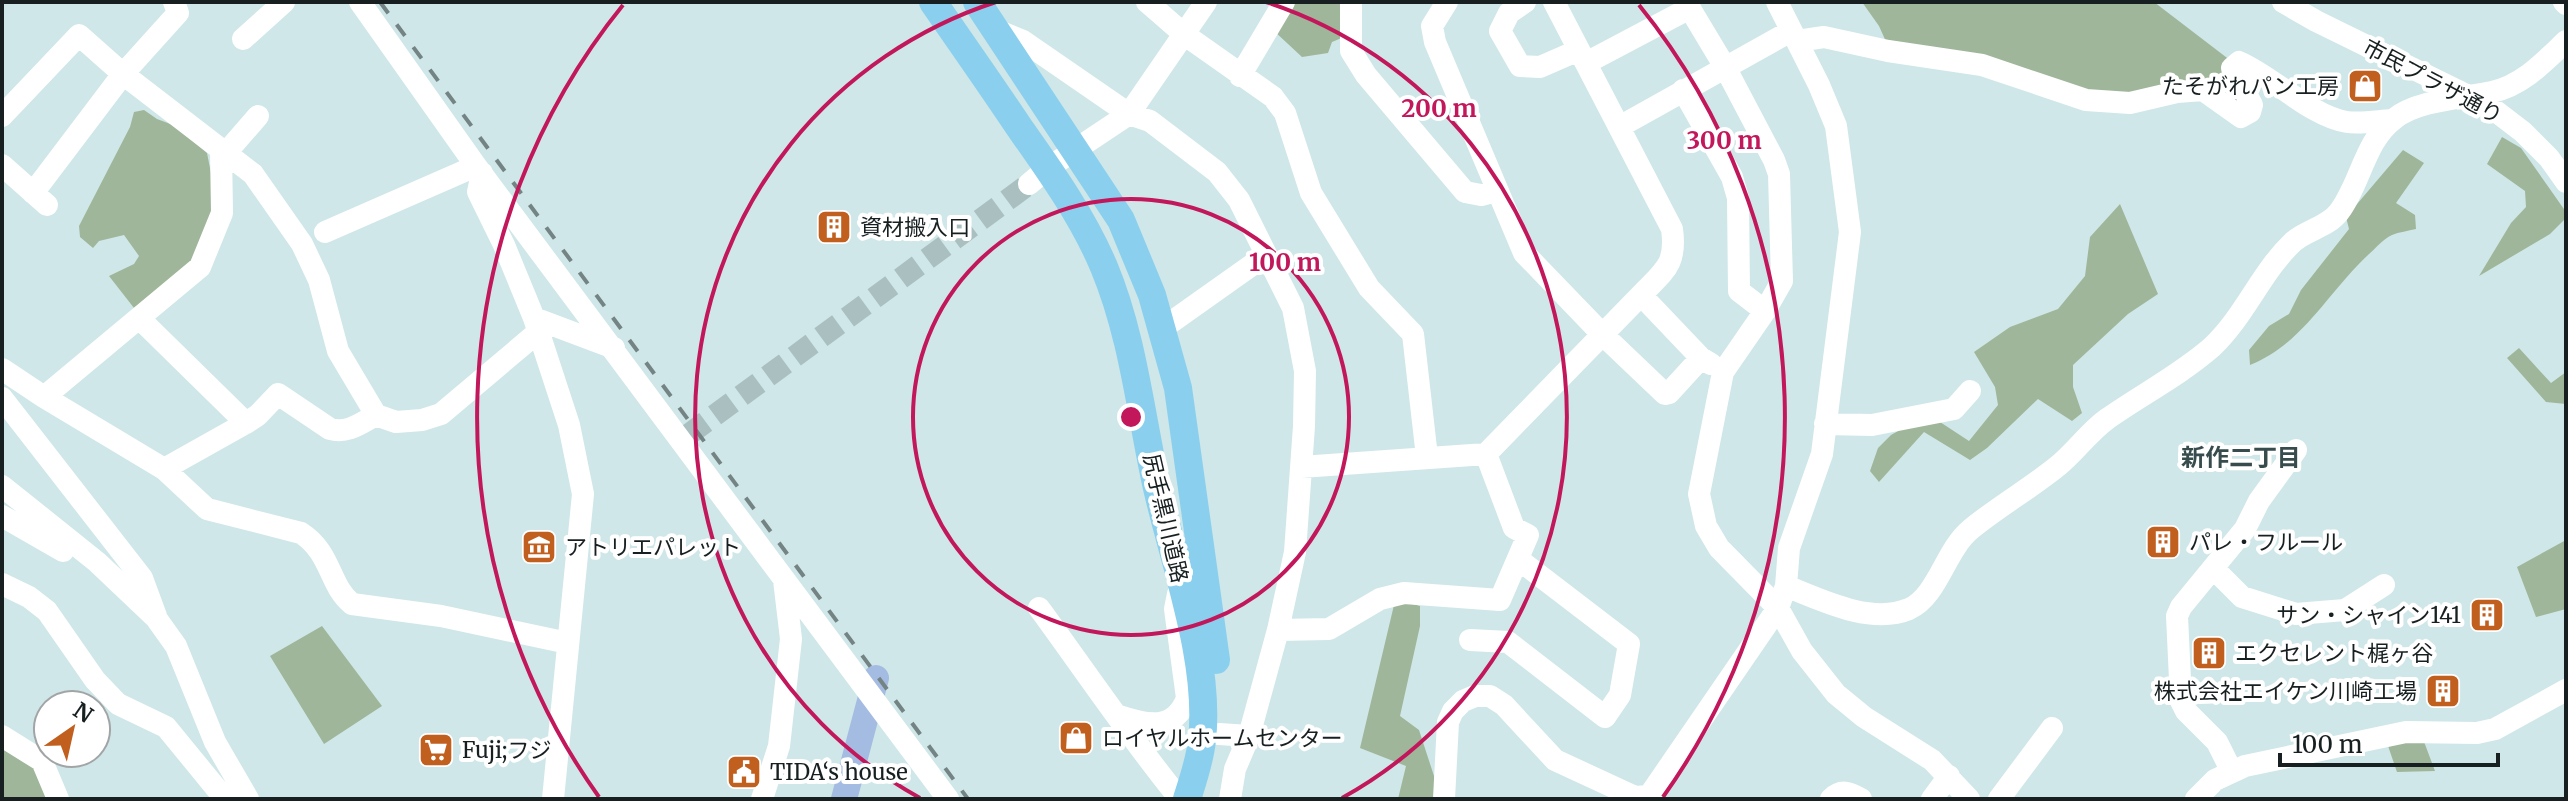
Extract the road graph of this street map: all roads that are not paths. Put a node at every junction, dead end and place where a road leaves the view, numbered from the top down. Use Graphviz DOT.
graph roads {
  1 [pos="174,2"];
  2 [pos="284,2"];
  3 [pos="360,2"];
  4 [pos="933,2"];
  5 [pos="977,2"];
  6 [pos="1147,2"];
  7 [pos="1206,2"];
  8 [pos="1284,2"];
  9 [pos="1351,2"];
  10 [pos="1447,2"];
  11 [pos="1525,2"];
  12 [pos="1554,2"];
  13 [pos="1777,2"];
  14 [pos="2283,2"];
  15 [pos="1688,5"];
  16 [pos="996,30"];
  17 [pos="1185,35"];
  18 [pos="1794,36"];
  19 [pos="243,39"];
  20 [pos="2566,41"];
  21 [pos="1582,56"];
  22 [pos="1725,67"];
  23 [pos="123,74"];
  24 [pos="1240,76"];
  25 [pos="1683,90"];
  26 [pos="2467,94"];
  27 [pos="1129,114"];
  28 [pos="2,116"];
  29 [pos="258,116"];
  30 [pos="2391,120"];
  31 [pos="1619,127"];
  32 [pos="1076,150"];
  33 [pos="223,152"];
  34 [pos="2,165"];
  35 [pos="479,169"];
  36 [pos="1039,176"];
  37 [pos="2566,182"];
  38 [pos="1496,191"];
  39 [pos="325,232"];
  40 [pos="1266,255"];
  41 [pos="1641,295"];
  42 [pos="1765,311"];
  43 [pos="139,318"];
  44 [pos="536,326"];
  45 [pos="1163,328"];
  46 [pos="1602,334"];
  47 [pos="614,348"];
  48 [pos="1701,358"];
  49 [pos="2,369"];
  50 [pos="1723,372"];
  51 [pos="1970,391"];
  52 [pos="44,397"];
  53 [pos="2,398"];
  54 [pos="376,415"];
  55 [pos="246,423"];
  56 [pos="1825,424"];
  57 [pos="2296,450"];
  58 [pos="1486,454"];
  59 [pos="1427,457"];
  60 [pos="1301,467"];
  61 [pos="164,469"];
  62 [pos="2,486"];
  63 [pos="2,516"];
  64 [pos="1518,559"];
  65 [pos="2214,569"];
  66 [pos="784,579"];
  67 [pos="119,583"];
  68 [pos="2,584"];
  69 [pos="1181,585"];
  70 [pos="2384,585"];
  71 [pos="1782,597"];
  72 [pos="1039,608"];
  73 [pos="156,618"];
  74 [pos="1278,630"];
  75 [pos="1470,640"];
  76 [pos="568,643"];
  77 [pos="2566,690"];
  78 [pos="1119,716"];
  79 [pos="2052,728"];
  80 [pos="1219,734"];
  81 [pos="2,736"];
  82 [pos="1249,736"];
  83 [pos="2231,770"];
  84 [pos="1949,776"];
  85 [pos="1648,797"];
  86 [pos="58,799"];
  87 [pos="225,799"];
  88 [pos="248,799"];
  89 [pos="553,799"];
  90 [pos="762,799"];
  91 [pos="948,799"];
  92 [pos="1180,799"];
  93 [pos="1187,799"];
  94 [pos="1205,799"];
  95 [pos="1230,799"];
  96 [pos="1444,799"];
  97 [pos="1831,799"];
  98 [pos="1861,799"];
  99 [pos="1932,799"];
  100 [pos="1969,799"];
  101 [pos="1999,799"];
  102 [pos="2196,799"];
  1 -- 23 [label="street"];
  2 -- 19 [label="street"];
  3 -- 35 [label="street"];
  4 -- 36 [label="main road, 尻手黒川道路"];
  5 -- 16 [label="main road, 尻手黒川道路"];
  6 -- 17 [label="street"];
  7 -- 17 [label="street"];
  8 -- 24 [label="street"];
  9 -- 38 [label="street"];
  10 -- 38 [label="street"];
  11 -- 21 [label="street"];
  12 -- 21 [label="street"];
  13 -- 18 [label="street"];
  14 -- 26 [label="street, 市民プラザ通り"];
  15 -- 21 [label="street"];
  15 -- 22 [label="street"];
  16 -- 27 [label="street"];
  16 -- 32 [label="main road, 尻手黒川道路"];
  17 -- 24 [label="street"];
  17 -- 27 [label="street"];
  18 -- 22 [label="street"];
  18 -- 30 [label="street"];
  18 -- 56 [label="street"];
  20 -- 26 [label="street"];
  21 -- 31 [label="street"];
  22 -- 25 [label="street"];
  22 -- 42 [label="street"];
  23 -- 28 [label="street"];
  23 -- 33 [label="street"];
  23 -- 34 [label="street"];
  24 -- 59 [label="street"];
  25 -- 31 [label="street"];
  25 -- 42 [label="street"];
  26 -- 30 [label="street"];
  26 -- 37 [label="street, 市民プラザ通り"];
  27 -- 32 [label="street"];
  27 -- 40 [label="street"];
  29 -- 33 [label="street"];
  30 -- 71 [label="street"];
  31 -- 41 [label="street"];
  32 -- 36 [label="street"];
  32 -- 45 [label="main road, 尻手黒川道路"];
  33 -- 43 [label="street"];
  33 -- 54 [label="street"];
  35 -- 39 [label="street"];
  35 -- 44 [label="street"];
  35 -- 47 [label="street"];
  36 -- 69 [label="main road, 尻手黒川道路"];
  38 -- 46 [label="street"];
  40 -- 45 [label="street"];
  40 -- 60 [label="street"];
  41 -- 46 [label="street"];
  41 -- 48 [label="street"];
  42 -- 50 [label="street"];
  43 -- 52 [label="street"];
  43 -- 55 [label="street"];
  44 -- 47 [label="street"];
  44 -- 54 [label="street"];
  44 -- 76 [label="street"];
  45 -- 80 [label="main road, 尻手黒川道路"];
  46 -- 48 [label="street"];
  46 -- 58 [label="street"];
  47 -- 66 [label="street"];
  48 -- 50 [label="street"];
  49 -- 52 [label="street"];
  50 -- 71 [label="street"];
  51 -- 56 [label="street"];
  52 -- 61 [label="street"];
  53 -- 73 [label="street"];
  54 -- 55 [label="street"];
  55 -- 61 [label="street"];
  56 -- 71 [label="street"];
  57 -- 65 [label="street"];
  58 -- 59 [label="street"];
  58 -- 64 [label="street"];
  59 -- 60 [label="street"];
  60 -- 74 [label="street"];
  61 -- 76 [label="street"];
  62 -- 67 [label="street"];
  63 -- 67 [label="street"];
  64 -- 74 [label="street"];
  64 -- 75 [label="street"];
  65 -- 70 [label="street"];
  65 -- 83 [label="street"];
  66 -- 90 [label="street"];
  66 -- 91 [label="street"];
  67 -- 73 [label="street"];
  68 -- 87 [label="street"];
  69 -- 78 [label="street"];
  69 -- 93 [label="main road, 尻手黒川道路"];
  71 -- 84 [label="street"];
  71 -- 85 [label="street"];
  72 -- 78 [label="street"];
  73 -- 88 [label="street"];
  74 -- 82 [label="street"];
  76 -- 89 [label="street"];
  77 -- 83 [label="street"];
  78 -- 92 [label="street"];
  79 -- 101 [label="street"];
  80 -- 82 [label="street"];
  80 -- 94 [label="main road, 尻手黒川道路"];
  81 -- 86 [label="street"];
  82 -- 95 [label="street"];
  83 -- 102 [label="street"];
  84 -- 99 [label="street"];
  84 -- 100 [label="street"];
  85 -- 96 [label="street"];
  97 -- 98 [label="street"];
}
